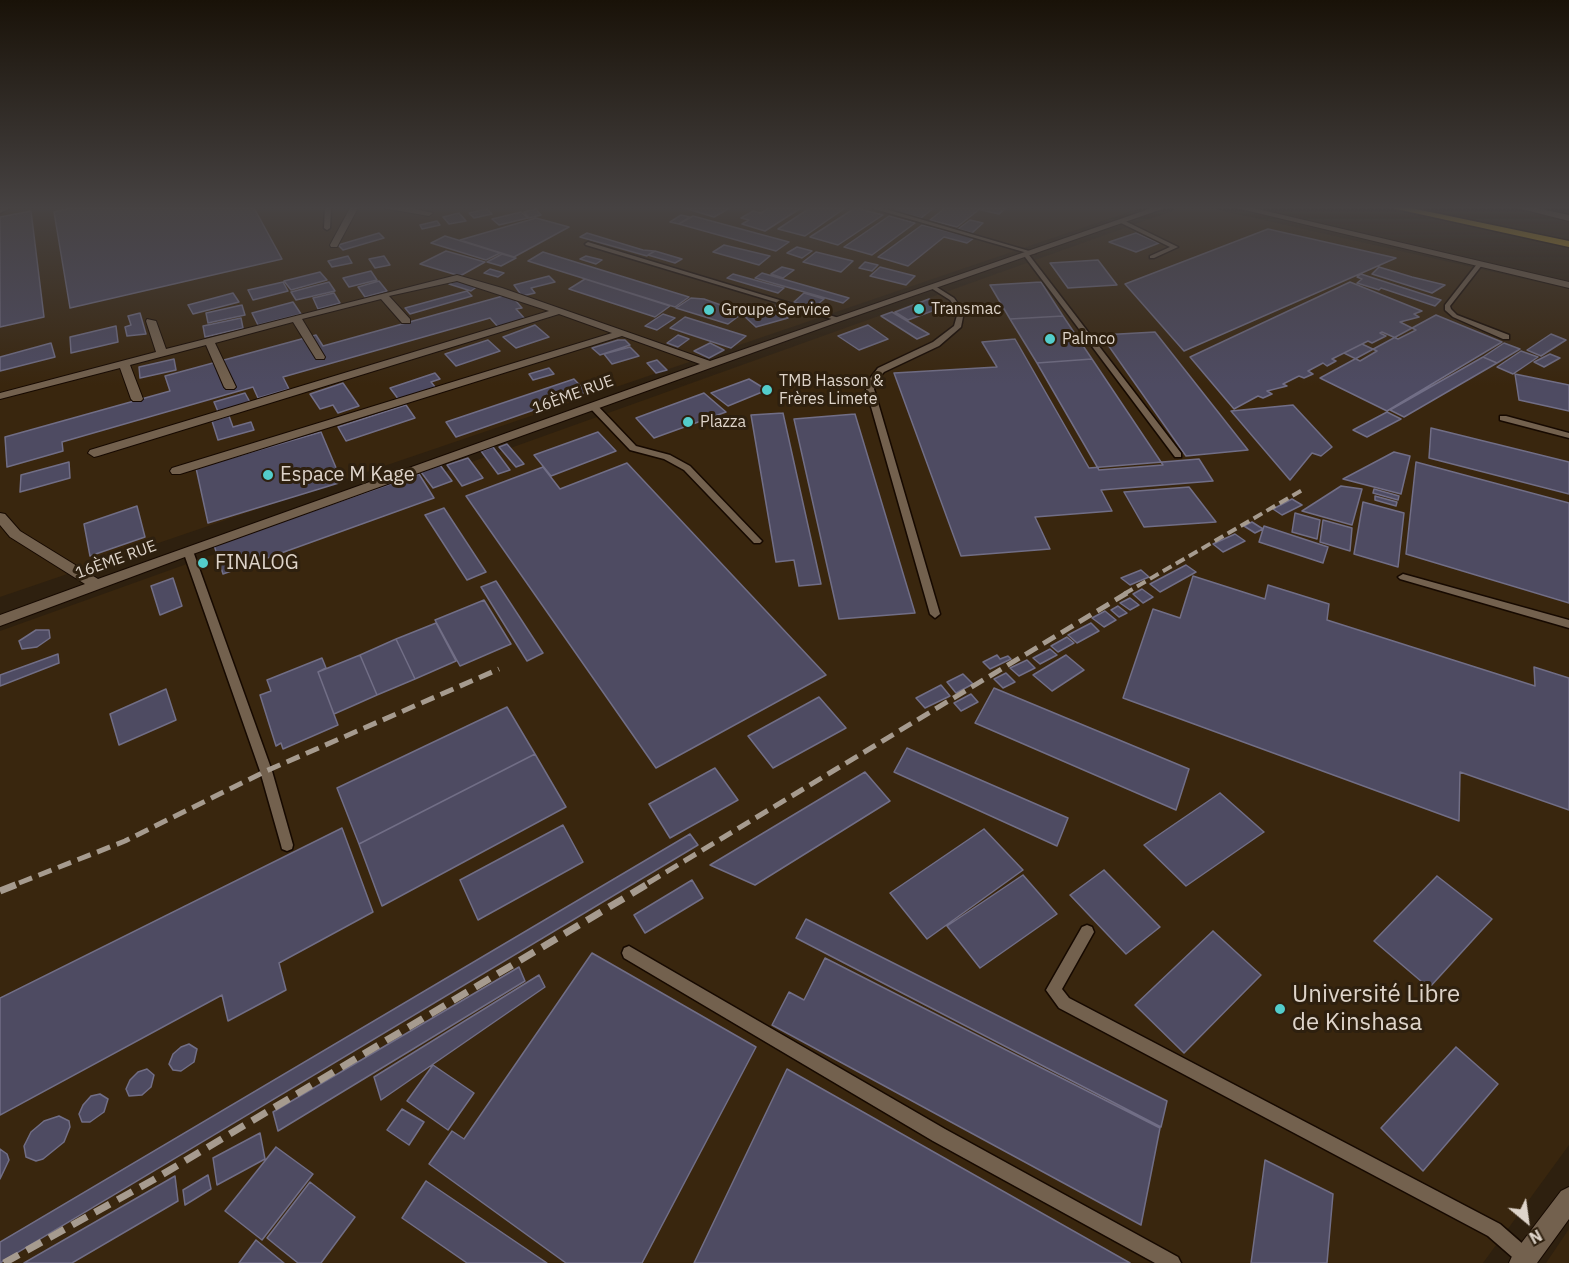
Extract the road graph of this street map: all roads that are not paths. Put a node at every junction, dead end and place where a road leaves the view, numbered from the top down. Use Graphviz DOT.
graph roads {
  1 [pos="664,267"];
  2 [pos="992,267"];
  3 [pos="1040,267"];
  4 [pos="1477,267"];
  5 [pos="1488,267"];
  6 [pos="1569,285"];
  7 [pos="933,287"];
  8 [pos="383,295"];
  9 [pos="560,311"];
  10 [pos="296,318"];
  11 [pos="837,319"];
  12 [pos="151,321"];
  13 [pos="406,321"];
  14 [pos="622,333"];
  15 [pos="1506,337"];
  16 [pos="210,340"];
  17 [pos="162,353"];
  18 [pos="320,357"];
  19 [pos="124,363"];
  20 [pos="710,364"];
  21 [pos="230,387"];
  22 [pos="0,396"];
  23 [pos="137,399"];
  24 [pos="593,406"];
  25 [pos="1503,418"];
  26 [pos="1569,436"];
  27 [pos="94,453"];
  28 [pos="1178,455"];
  29 [pos="176,471"];
  30 [pos="0,517"];
  31 [pos="757,542"];
  32 [pos="188,551"];
  33 [pos="1403,577"];
  34 [pos="97,585"];
  35 [pos="934,614"];
  36 [pos="0,621"];
  37 [pos="1569,624"];
  38 [pos="287,845"];
  39 [pos="1087,932"];
  40 [pos="629,953"];
  41 [pos="1569,1199"];
  42 [pos="1524,1260"];
  43 [pos="1172,1263"];
  1 -- 11 [label="lane"];
  2 -- 7 [label="street, 16ÈME RUE"];
  3 -- 28 [label="lane"];
  4 -- 15 [label="lane"];
  5 -- 6 [label="street"];
  7 -- 11 [label="street, 16ÈME RUE"];
  7 -- 35 [label="lane"];
  8 -- 9 [label="street"];
  8 -- 10 [label="street"];
  8 -- 13 [label="street"];
  9 -- 14 [label="street"];
  9 -- 27 [label="street"];
  10 -- 16 [label="street"];
  10 -- 18 [label="street"];
  11 -- 20 [label="street, 16ÈME RUE"];
  12 -- 17 [label="street"];
  14 -- 20 [label="street"];
  14 -- 29 [label="street"];
  16 -- 17 [label="street"];
  16 -- 21 [label="street"];
  17 -- 19 [label="street"];
  19 -- 22 [label="street"];
  19 -- 23 [label="street"];
  20 -- 24 [label="street, 16ÈME RUE"];
  24 -- 31 [label="lane"];
  24 -- 32 [label="street, 16ÈME RUE"];
  25 -- 26 [label="lane"];
  30 -- 34 [label="street"];
  32 -- 34 [label="street, 16ÈME RUE"];
  32 -- 38 [label="lane"];
  33 -- 37 [label="lane"];
  34 -- 36 [label="street, 16ÈME RUE"];
  39 -- 42 [label="lane"];
  40 -- 43 [label="lane"];
  41 -- 42 [label="street"];
}
